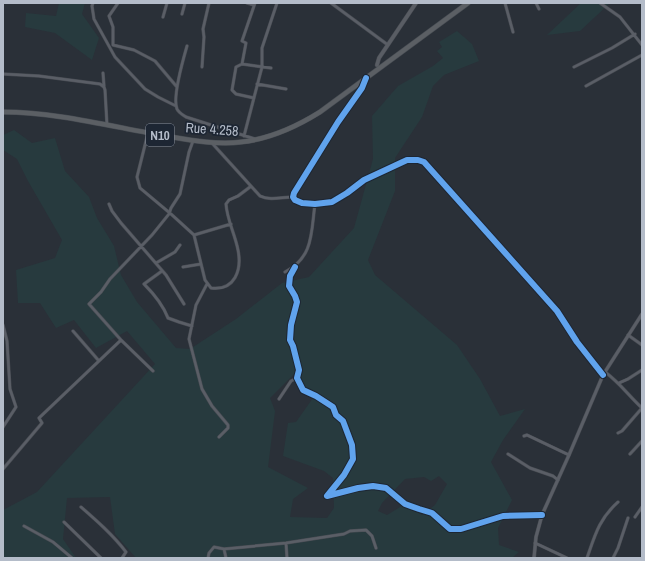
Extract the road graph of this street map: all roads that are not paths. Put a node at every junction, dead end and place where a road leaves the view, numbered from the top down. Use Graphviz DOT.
graph roads {
  1 [pos="93,3"];
  2 [pos="118,3"];
  3 [pos="167,3"];
  4 [pos="185,3"];
  5 [pos="209,3"];
  6 [pos="247,3"];
  7 [pos="277,3"];
  8 [pos="331,3"];
  9 [pos="416,3"];
  10 [pos="468,3"];
  11 [pos="505,3"];
  12 [pos="536,3"];
  13 [pos="600,3"];
  14 [pos="255,4"];
  15 [pos="539,9"];
  16 [pos="182,14"];
  17 [pos="163,17"];
  18 [pos="513,32"];
  19 [pos="634,34"];
  20 [pos="388,45"];
  21 [pos="642,45"];
  22 [pos="187,46"];
  23 [pos="642,55"];
  24 [pos="242,64"];
  25 [pos="202,67"];
  26 [pos="262,67"];
  27 [pos="574,67"];
  28 [pos="271,68"];
  29 [pos="377,68"];
  30 [pos="103,72"];
  31 [pos="3,74"];
  32 [pos="366,78"];
  33 [pos="257,84"];
  34 [pos="586,86"];
  35 [pos="104,87"];
  36 [pos="177,87"];
  37 [pos="286,89"];
  38 [pos="254,98"];
  39 [pos="176,106"];
  40 [pos="3,112"];
  41 [pos="107,126"];
  42 [pos="148,133"];
  43 [pos="244,136"];
  44 [pos="257,139"];
  45 [pos="193,140"];
  46 [pos="210,142"];
  47 [pos="250,187"];
  48 [pos="293,197"];
  49 [pos="110,204"];
  50 [pos="315,204"];
  51 [pos="170,213"];
  52 [pos="231,224"];
  53 [pos="194,235"];
  54 [pos="180,245"];
  55 [pos="142,246"];
  56 [pos="156,263"];
  57 [pos="201,264"];
  58 [pos="183,266"];
  59 [pos="295,267"];
  60 [pos="162,271"];
  61 [pos="285,272"];
  62 [pos="207,284"];
  63 [pos="184,304"];
  64 [pos="642,314"];
  65 [pos="3,325"];
  66 [pos="192,326"];
  67 [pos="73,331"];
  68 [pos="628,335"];
  69 [pos="121,340"];
  70 [pos="642,345"];
  71 [pos="99,361"];
  72 [pos="642,370"];
  73 [pos="153,371"];
  74 [pos="604,374"];
  75 [pos="297,378"];
  76 [pos="619,383"];
  77 [pos="279,398"];
  78 [pos="642,408"];
  79 [pos="3,427"];
  80 [pos="618,434"];
  81 [pos="524,436"];
  82 [pos="219,437"];
  83 [pos="642,441"];
  84 [pos="508,454"];
  85 [pos="630,454"];
  86 [pos="569,456"];
  87 [pos="3,469"];
  88 [pos="558,480"];
  89 [pos="618,502"];
  90 [pos="81,507"];
  91 [pos="642,507"];
  92 [pos="542,515"];
  93 [pos="635,517"];
  94 [pos="628,518"];
  95 [pos="64,522"];
  96 [pos="24,526"];
  97 [pos="286,543"];
  98 [pos="536,544"];
  99 [pos="376,548"];
  100 [pos="224,549"];
  101 [pos="72,558"];
  102 [pos="101,558"];
  103 [pos="122,558"];
  104 [pos="208,558"];
  105 [pos="226,558"];
  106 [pos="287,558"];
  107 [pos="534,558"];
  108 [pos="567,558"];
  109 [pos="587,558"];
  110 [pos="613,558"];
  1 -- 39 [label="street"];
  2 -- 36 [label="street"];
  3 -- 17 [label="street"];
  4 -- 16 [label="street"];
  5 -- 25 [label="street"];
  6 -- 14 [label="street"];
  7 -- 26 [label="street"];
  8 -- 20 [label="street"];
  9 -- 20 [label="main road"];
  10 -- 29 [label="highway, N10"];
  11 -- 18 [label="street"];
  12 -- 15 [label="street"];
  13 -- 19 [label="street"];
  14 -- 24 [label="street"];
  19 -- 21 [label="street"];
  19 -- 27 [label="street"];
  20 -- 29 [label="main road"];
  22 -- 36 [label="street"];
  23 -- 34 [label="street"];
  24 -- 26 [label="street"];
  24 -- 38 [label="street"];
  26 -- 28 [label="street"];
  26 -- 33 [label="street"];
  29 -- 32 [label="highway, Rue 4.258 / N10"];
  30 -- 35 [label="street"];
  31 -- 35 [label="street"];
  32 -- 44 [label="highway, Rue 4.258 / N10"];
  32 -- 48 [label="street"];
  33 -- 37 [label="street"];
  33 -- 38 [label="street"];
  35 -- 41 [label="street"];
  36 -- 39 [label="street"];
  38 -- 43 [label="street"];
  39 -- 43 [label="street"];
  40 -- 41 [label="highway, Rue 4.258 / N10"];
  41 -- 42 [label="highway, Rue 4.258 / N10"];
  42 -- 45 [label="highway, Rue 4.258 / N10"];
  42 -- 51 [label="street"];
  43 -- 44 [label="street"];
  44 -- 46 [label="highway, Rue 4.258 / N10"];
  45 -- 46 [label="highway, Rue 4.258 / N10"];
  45 -- 51 [label="street"];
  46 -- 47 [label="street"];
  47 -- 48 [label="street"];
  47 -- 52 [label="street"];
  48 -- 50 [label="street"];
  49 -- 55 [label="street"];
  50 -- 59 [label="street"];
  50 -- 74 [label="street"];
  51 -- 53 [label="street"];
  51 -- 55 [label="street"];
  52 -- 53 [label="street"];
  52 -- 62 [label="street"];
  53 -- 57 [label="street"];
  54 -- 56 [label="street"];
  55 -- 56 [label="street"];
  55 -- 69 [label="street"];
  56 -- 60 [label="street"];
  57 -- 58 [label="street"];
  57 -- 62 [label="street"];
  59 -- 61 [label="street"];
  59 -- 75 [label="street"];
  60 -- 63 [label="street"];
  60 -- 66 [label="street"];
  62 -- 66 [label="street"];
  64 -- 68 [label="street"];
  65 -- 79 [label="street"];
  66 -- 82 [label="street"];
  67 -- 71 [label="street"];
  68 -- 70 [label="street"];
  68 -- 74 [label="street"];
  69 -- 71 [label="street"];
  69 -- 73 [label="street"];
  71 -- 87 [label="street"];
  72 -- 76 [label="street"];
  74 -- 76 [label="street"];
  74 -- 86 [label="street"];
  75 -- 77 [label="street"];
  75 -- 92 [label="street"];
  76 -- 78 [label="street"];
  78 -- 80 [label="street"];
  81 -- 86 [label="street"];
  83 -- 85 [label="street"];
  84 -- 88 [label="street"];
  86 -- 88 [label="street"];
  88 -- 92 [label="street"];
  89 -- 109 [label="street"];
  90 -- 103 [label="street"];
  91 -- 93 [label="street"];
  92 -- 98 [label="street"];
  94 -- 110 [label="street"];
  95 -- 102 [label="street"];
  96 -- 101 [label="street"];
  97 -- 99 [label="street"];
  97 -- 100 [label="street"];
  97 -- 106 [label="street"];
  98 -- 107 [label="street"];
  98 -- 108 [label="street"];
  100 -- 104 [label="street"];
  100 -- 105 [label="street"];
}
